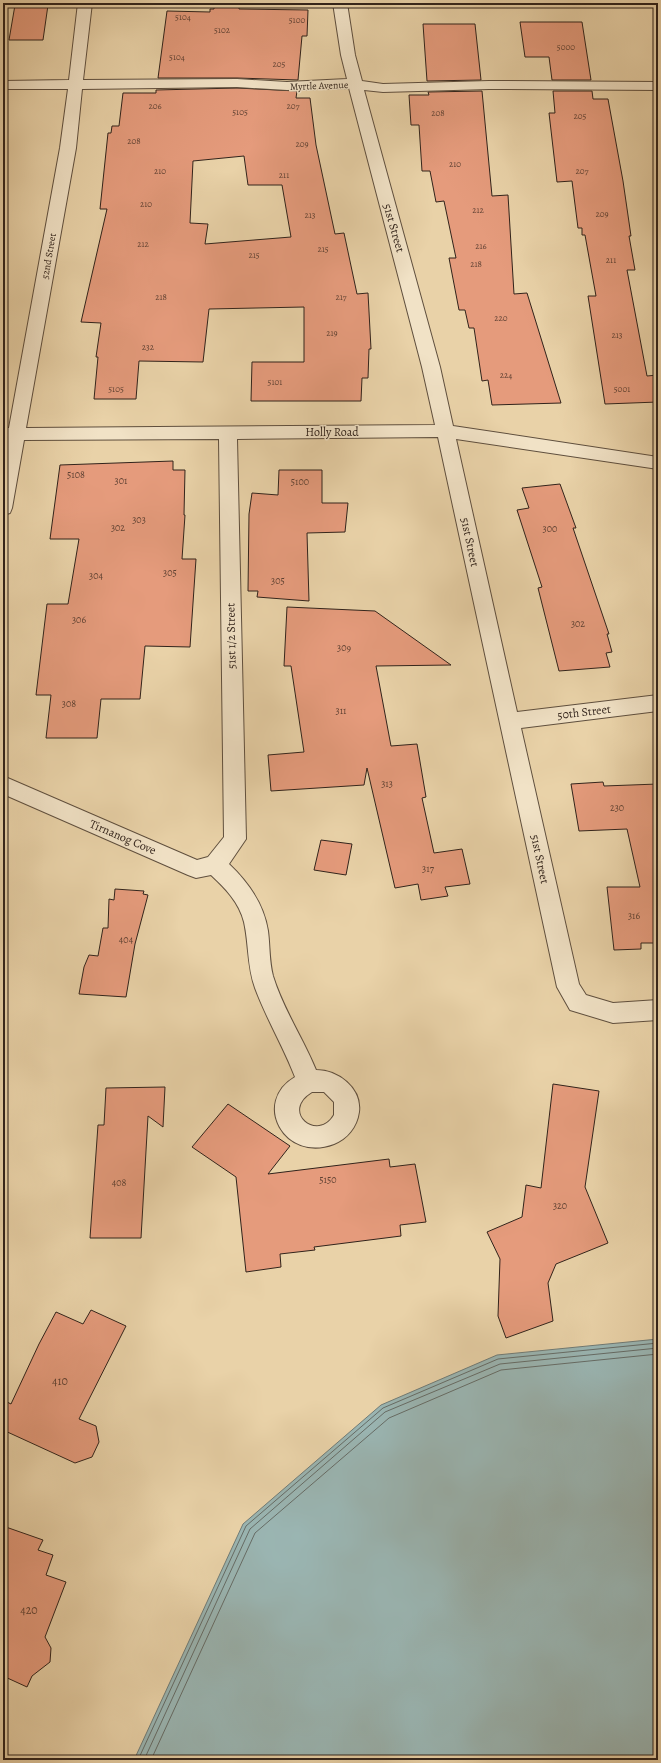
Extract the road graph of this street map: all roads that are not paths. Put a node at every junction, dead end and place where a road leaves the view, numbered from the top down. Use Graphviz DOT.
graph roads {
  1 [pos="86,3"];
  2 [pos="340,3"];
  3 [pos="76,84"];
  4 [pos="355,84"];
  5 [pos="3,85"];
  6 [pos="658,86"];
  7 [pos="445,431"];
  8 [pos="228,432"];
  9 [pos="9,434"];
  10 [pos="658,463"];
  11 [pos="3,508"];
  12 [pos="658,703"];
  13 [pos="509,721"];
  14 [pos="3,785"];
  15 [pos="215,865"];
  16 [pos="658,1010"];
  17 [pos="309,1081"];
  1 -- 3 [label="street, 52nd Street"];
  2 -- 4 [label="street, 51st Street"];
  3 -- 4 [label="street, Myrtle Avenue"];
  3 -- 5 [label="street, Myrtle Avenue"];
  3 -- 9 [label="street, 52nd Street"];
  4 -- 6 [label="street, Myrtle Avenue"];
  4 -- 7 [label="street, 51st Street"];
  7 -- 8 [label="street, Holly Road"];
  7 -- 10 [label="street, Holly Road"];
  7 -- 13 [label="street, 51st Street"];
  8 -- 9 [label="street, Holly Road"];
  8 -- 15 [label="street, 51st 1/2 Street"];
  9 -- 11 [label="street, 52nd Street"];
  12 -- 13 [label="street, 50th Street"];
  13 -- 16 [label="street, 51st Street"];
  14 -- 15 [label="street, Tirnanog Cove"];
  15 -- 17 [label="street"];
}
